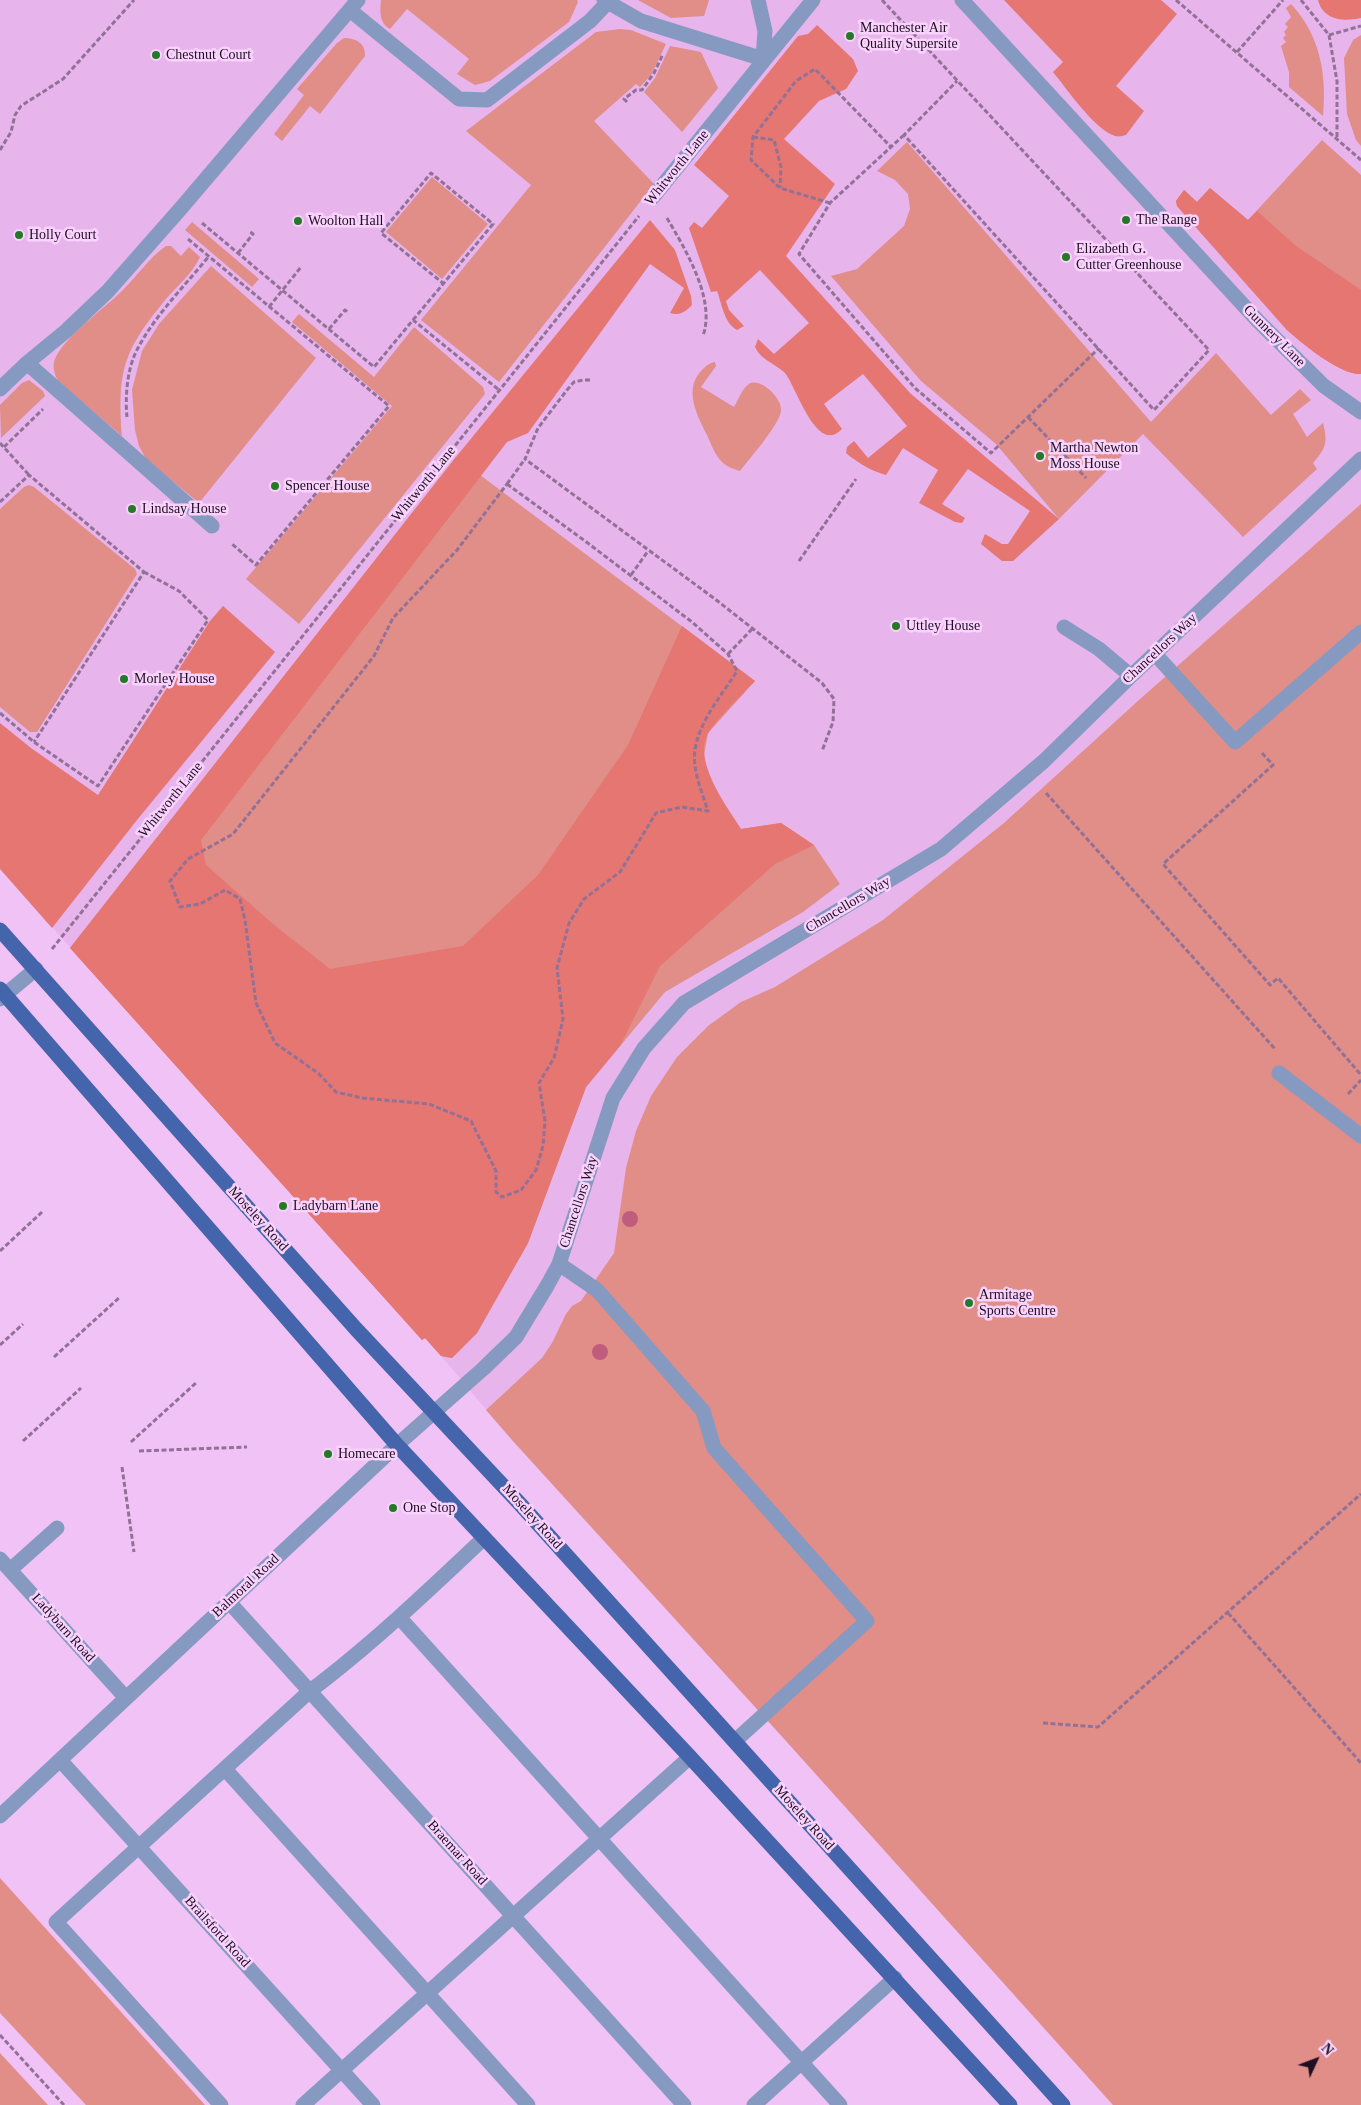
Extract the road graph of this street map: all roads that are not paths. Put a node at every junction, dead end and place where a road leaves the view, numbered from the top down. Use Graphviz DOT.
graph roads {
  1 [pos="758,0"];
  2 [pos="812,0"];
  3 [pos="962,0"];
  4 [pos="606,1"];
  5 [pos="355,5"];
  6 [pos="763,59"];
  7 [pos="654,197"];
  8 [pos="27,363"];
  9 [pos="0,389"];
  10 [pos="1361,412"];
  11 [pos="1361,459"];
  12 [pos="212,526"];
  13 [pos="1064,627"];
  14 [pos="1361,632"];
  15 [pos="1155,654"];
  16 [pos="1131,676"];
  17 [pos="0,930"];
  18 [pos="36,969"];
  19 [pos="2,994"];
  20 [pos="1279,1073"];
  21 [pos="1361,1136"];
  22 [pos="559,1264"];
  23 [pos="434,1413"];
  24 [pos="397,1445"];
  25 [pos="57,1528"];
  26 [pos="484,1538"];
  27 [pos="0,1559"];
  28 [pos="10,1570"];
  29 [pos="229,1602"];
  30 [pos="399,1617"];
  31 [pos="310,1692"];
  32 [pos="126,1698"];
  33 [pos="734,1741"];
  34 [pos="690,1757"];
  35 [pos="60,1760"];
  36 [pos="225,1768"];
  37 [pos="0,1816"];
  38 [pos="600,1839"];
  39 [pos="139,1847"];
  40 [pos="513,1916"];
  41 [pos="895,1978"];
  42 [pos="428,1993"];
  43 [pos="801,2062"];
  44 [pos="342,2070"];
  45 [pos="221,2105"];
  46 [pos="303,2105"];
  47 [pos="373,2105"];
  48 [pos="528,2105"];
  49 [pos="684,2105"];
  50 [pos="754,2105"];
  51 [pos="840,2105"];
  52 [pos="1010,2105"];
  53 [pos="1063,2105"];
  1 -- 6 [label="street"];
  2 -- 6 [label="street, Whitworth Lane"];
  3 -- 10 [label="street, Gunnery Lane"];
  4 -- 5 [label="street"];
  4 -- 6 [label="street"];
  5 -- 8 [label="street"];
  6 -- 7 [label="street, Whitworth Lane"];
  8 -- 9 [label="street"];
  8 -- 12 [label="street"];
  11 -- 15 [label="street, Chancellors Way"];
  13 -- 16 [label="street"];
  14 -- 15 [label="street"];
  15 -- 16 [label="street, Chancellors Way"];
  16 -- 22 [label="street, Chancellors Way"];
  17 -- 18 [label="main road, Moseley Road"];
  18 -- 19 [label="street"];
  18 -- 23 [label="main road, Moseley Road"];
  19 -- 24 [label="main road"];
  20 -- 21 [label="street"];
  22 -- 23 [label="street, Chancellors Way"];
  22 -- 33 [label="street"];
  23 -- 24 [label="street, Balmoral Road"];
  23 -- 33 [label="main road, Moseley Road"];
  24 -- 26 [label="main road"];
  24 -- 29 [label="street, Balmoral Road"];
  25 -- 28 [label="street"];
  26 -- 30 [label="street"];
  26 -- 34 [label="main road"];
  27 -- 28 [label="street, Ladybarn Road"];
  28 -- 32 [label="street, Ladybarn Road"];
  29 -- 31 [label="street, Braemar Road"];
  29 -- 32 [label="street, Balmoral Road"];
  30 -- 31 [label="street"];
  30 -- 38 [label="street"];
  31 -- 36 [label="street"];
  31 -- 40 [label="street, Braemar Road"];
  32 -- 35 [label="street, Balmoral Road"];
  33 -- 53 [label="main road, Moseley Road"];
  34 -- 38 [label="street"];
  34 -- 41 [label="main road"];
  35 -- 37 [label="street, Balmoral Road"];
  35 -- 39 [label="street, Brailsford Road"];
  36 -- 39 [label="street"];
  36 -- 42 [label="street"];
  38 -- 40 [label="street"];
  38 -- 43 [label="street"];
  39 -- 44 [label="street, Brailsford Road"];
  39 -- 45 [label="street"];
  40 -- 42 [label="street"];
  40 -- 49 [label="street, Braemar Road"];
  41 -- 43 [label="street"];
  41 -- 52 [label="main road"];
  42 -- 44 [label="street"];
  42 -- 48 [label="street"];
  43 -- 50 [label="street"];
  43 -- 51 [label="street"];
  44 -- 46 [label="street"];
  44 -- 47 [label="street, Brailsford Road"];
}
